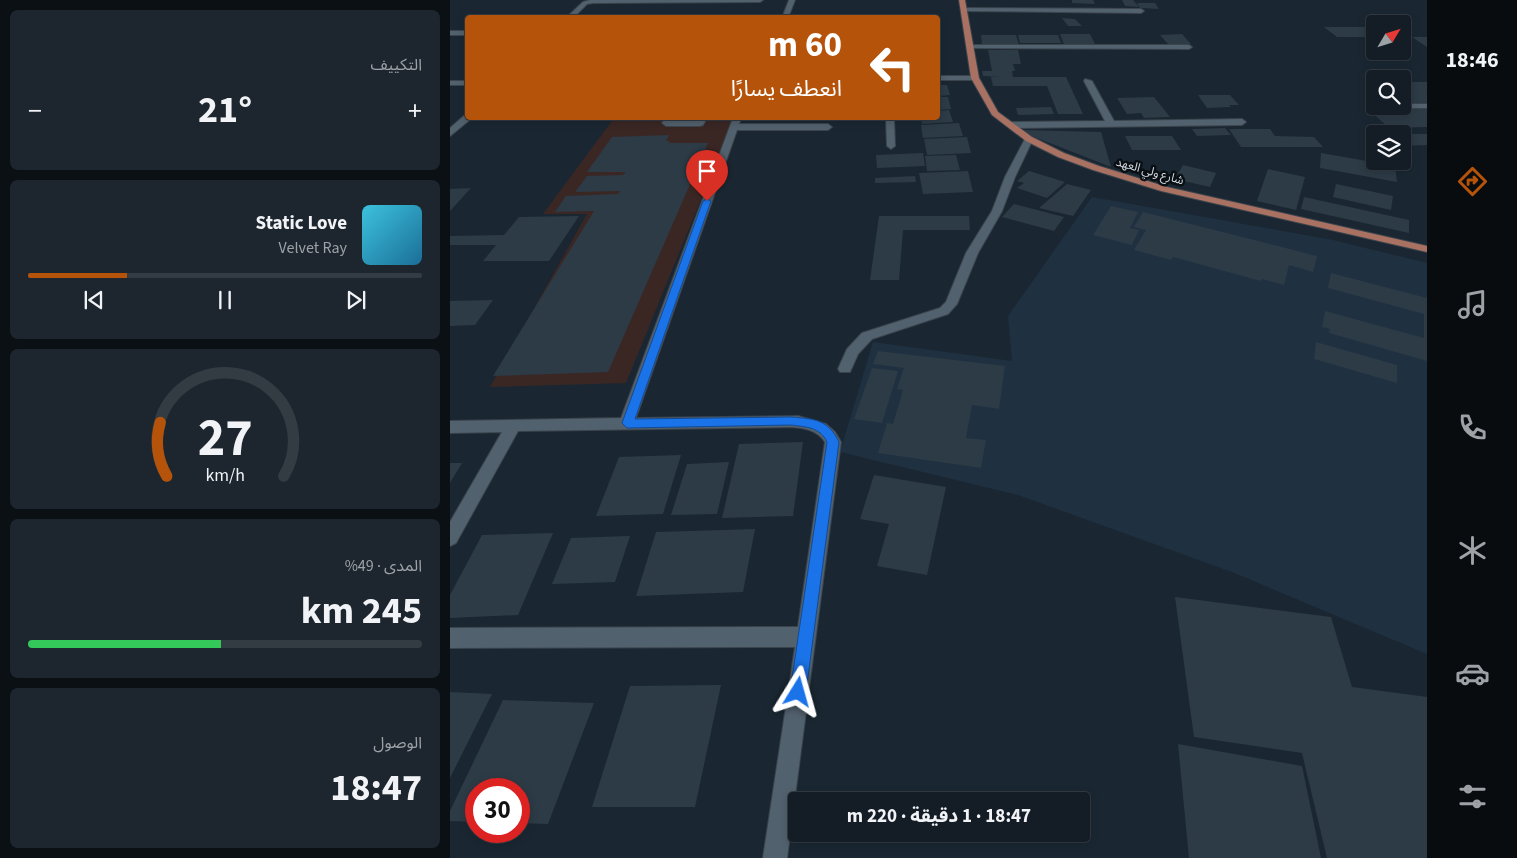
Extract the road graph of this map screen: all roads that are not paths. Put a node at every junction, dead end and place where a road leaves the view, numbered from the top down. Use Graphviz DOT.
graph roads {
  1 [pos="698,0"];
  2 [pos="760,0"];
  3 [pos="792,0"];
  4 [pos="962,0"];
  5 [pos="965,10"];
  6 [pos="1142,11"];
  7 [pos="572,15"];
  8 [pos="786,15"];
  9 [pos="465,33"];
  10 [pos="450,34"];
  11 [pos="970,47"];
  12 [pos="1189,47"];
  13 [pos="940,78"];
  14 [pos="975,78"];
  15 [pos="1088,81"];
  16 [pos="450,83"];
  17 [pos="465,83"];
  18 [pos="1411,106"];
  19 [pos="1427,106"];
  20 [pos="465,120"];
  21 [pos="668,120"];
  22 [pos="702,120"];
  23 [pos="890,120"];
  24 [pos="735,122"];
  25 [pos="1242,122"];
  26 [pos="1111,124"];
  27 [pos="1012,126"];
  28 [pos="828,127"];
  29 [pos="450,132"];
  30 [pos="1029,139"];
  31 [pos="891,146"];
  32 [pos="1427,250"];
  33 [pos="845,369"];
  34 [pos="627,423"];
  35 [pos="514,425"];
  36 [pos="450,427"];
  37 [pos="450,538"];
  38 [pos="806,637"];
  39 [pos="450,638"];
  40 [pos="775,858"];
  1 -- 2 [label="street"];
  1 -- 7 [label="street"];
  3 -- 8 [label="street"];
  4 -- 5 [label="main road, شارع ولي العهد"];
  5 -- 6 [label="street"];
  5 -- 11 [label="main road, شارع ولي العهد"];
  9 -- 10 [label="street"];
  11 -- 12 [label="street"];
  11 -- 14 [label="main road, شارع ولي العهد"];
  13 -- 14 [label="street"];
  14 -- 27 [label="main road, شارع ولي العهد"];
  15 -- 26 [label="street"];
  16 -- 17 [label="street"];
  18 -- 19 [label="street"];
  20 -- 29 [label="street"];
  21 -- 22 [label="street"];
  23 -- 31 [label="street"];
  24 -- 28 [label="street"];
  24 -- 34 [label="street"];
  25 -- 26 [label="street"];
  26 -- 27 [label="street"];
  27 -- 30 [label="main road, شارع ولي العهد"];
  30 -- 32 [label="main road, شارع ولي العهد"];
  30 -- 33 [label="street"];
  34 -- 35 [label="street"];
  34 -- 38 [label="street"];
  35 -- 36 [label="street"];
  35 -- 37 [label="street"];
  38 -- 39 [label="street"];
  38 -- 40 [label="street"];
}
